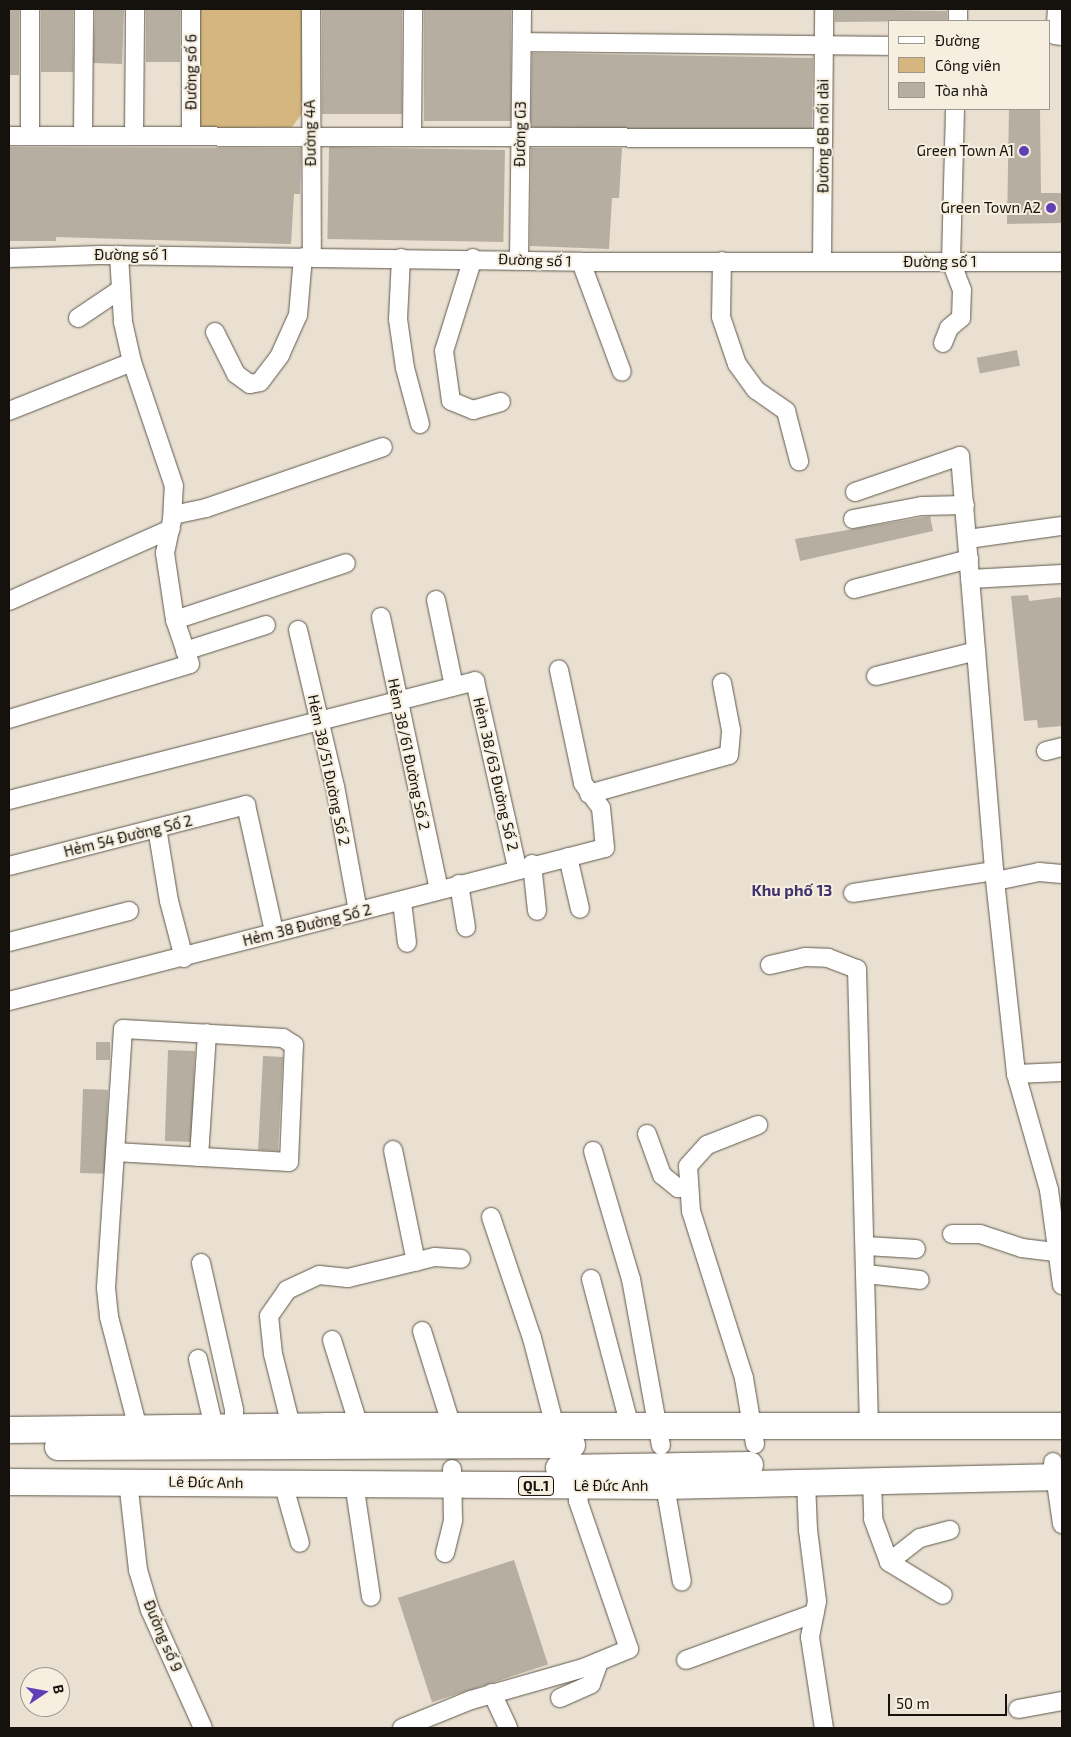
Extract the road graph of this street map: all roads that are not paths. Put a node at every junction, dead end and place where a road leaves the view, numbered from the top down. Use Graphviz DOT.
graph roads {
  1 [pos="30,9"];
  2 [pos="84,9"];
  3 [pos="135,9"];
  4 [pos="191,9"];
  5 [pos="311,9"];
  6 [pos="413,9"];
  7 [pos="522,9"];
  8 [pos="824,9"];
  9 [pos="1057,9"];
  10 [pos="1062,36"];
  11 [pos="523,42"];
  12 [pos="823,43"];
  13 [pos="888,46"];
  14 [pos="955,110"];
  15 [pos="83,134"];
  16 [pos="191,134"];
  17 [pos="134,135"];
  18 [pos="9,136"];
  19 [pos="30,136"];
  20 [pos="412,136"];
  21 [pos="310,137"];
  22 [pos="519,138"];
  23 [pos="823,138"];
  24 [pos="119,255"];
  25 [pos="308,257"];
  26 [pos="9,258"];
  27 [pos="401,258"];
  28 [pos="473,258"];
  29 [pos="519,259"];
  30 [pos="722,261"];
  31 [pos="581,262"];
  32 [pos="822,262"];
  33 [pos="951,262"];
  34 [pos="1062,262"];
  35 [pos="121,289"];
  36 [pos="78,318"];
  37 [pos="215,332"];
  38 [pos="943,344"];
  39 [pos="132,362"];
  40 [pos="622,372"];
  41 [pos="501,402"];
  42 [pos="9,411"];
  43 [pos="420,424"];
  44 [pos="383,447"];
  45 [pos="799,461"];
  46 [pos="855,492"];
  47 [pos="966,505"];
  48 [pos="853,518"];
  49 [pos="172,522"];
  50 [pos="1062,526"];
  51 [pos="968,539"];
  52 [pos="969,559"];
  53 [pos="346,564"];
  54 [pos="1062,574"];
  55 [pos="970,578"];
  56 [pos="854,589"];
  57 [pos="436,600"];
  58 [pos="9,601"];
  59 [pos="381,617"];
  60 [pos="175,620"];
  61 [pos="266,625"];
  62 [pos="298,630"];
  63 [pos="186,651"];
  64 [pos="976,651"];
  65 [pos="559,670"];
  66 [pos="876,676"];
  67 [pos="722,683"];
  68 [pos="454,686"];
  69 [pos="396,701"];
  70 [pos="9,719"];
  71 [pos="319,723"];
  72 [pos="589,794"];
  73 [pos="9,800"];
  74 [pos="157,828"];
  75 [pos="568,856"];
  76 [pos="9,866"];
  77 [pos="524,866"];
  78 [pos="1062,874"];
  79 [pos="995,876"];
  80 [pos="459,884"];
  81 [pos="439,890"];
  82 [pos="853,893"];
  83 [pos="402,902"];
  84 [pos="580,909"];
  85 [pos="129,911"];
  86 [pos="358,911"];
  87 [pos="537,911"];
  88 [pos="466,927"];
  89 [pos="274,931"];
  90 [pos="9,942"];
  91 [pos="407,943"];
  92 [pos="184,958"];
  93 [pos="770,965"];
  94 [pos="9,1001"];
  95 [pos="207,1033"];
  96 [pos="1062,1072"];
  97 [pos="1016,1074"];
  98 [pos="758,1125"];
  99 [pos="646,1134"];
  100 [pos="393,1150"];
  101 [pos="593,1151"];
  102 [pos="115,1152"];
  103 [pos="199,1157"];
  104 [pos="689,1185"];
  105 [pos="491,1217"];
  106 [pos="952,1234"];
  107 [pos="866,1246"];
  108 [pos="916,1249"];
  109 [pos="1058,1252"];
  110 [pos="461,1260"];
  111 [pos="416,1262"];
  112 [pos="201,1263"];
  113 [pos="866,1274"];
  114 [pos="591,1279"];
  115 [pos="920,1280"];
  116 [pos="1062,1285"];
  117 [pos="422,1331"];
  118 [pos="332,1340"];
  119 [pos="198,1358"];
  120 [pos="291,1426"];
  121 [pos="358,1426"];
  122 [pos="1062,1426"];
  123 [pos="224,1427"];
  124 [pos="452,1427"];
  125 [pos="554,1427"];
  126 [pos="630,1427"];
  127 [pos="138,1428"];
  128 [pos="869,1428"];
  129 [pos="9,1430"];
  130 [pos="659,1436"];
  131 [pos="755,1436"];
  132 [pos="9,1447"];
  133 [pos="1059,1464"];
  134 [pos="9,1471"];
  135 [pos="453,1477"];
  136 [pos="872,1481"];
  137 [pos="9,1482"];
  138 [pos="128,1482"];
  139 [pos="806,1482"];
  140 [pos="283,1483"];
  141 [pos="354,1484"];
  142 [pos="582,1486"];
  143 [pos="665,1486"];
  144 [pos="1062,1524"];
  145 [pos="950,1530"];
  146 [pos="300,1543"];
  147 [pos="445,1553"];
  148 [pos="890,1562"];
  149 [pos="682,1582"];
  150 [pos="943,1595"];
  151 [pos="371,1597"];
  152 [pos="815,1613"];
  153 [pos="686,1660"];
  154 [pos="599,1662"];
  155 [pos="492,1693"];
  156 [pos="560,1698"];
  157 [pos="1062,1700"];
  158 [pos="1018,1709"];
  159 [pos="203,1728"];
  160 [pos="402,1728"];
  161 [pos="508,1728"];
  162 [pos="824,1728"];
  1 -- 19 [label="street"];
  2 -- 15 [label="street"];
  3 -- 17 [label="street"];
  4 -- 16 [label="street, Đường số 6"];
  5 -- 21 [label="street, Đường 4A"];
  6 -- 20 [label="street"];
  7 -- 11 [label="street, Đường G3"];
  8 -- 12 [label="street, Đường 6B nối dài"];
  9 -- 10 [label="street"];
  11 -- 12 [label="street"];
  11 -- 22 [label="street, Đường G3"];
  12 -- 13 [label="street"];
  12 -- 23 [label="street, Đường 6B nối dài"];
  14 -- 33 [label="street"];
  15 -- 17 [label="street"];
  15 -- 19 [label="street"];
  16 -- 17 [label="street"];
  16 -- 21 [label="street"];
  18 -- 19 [label="street"];
  20 -- 21 [label="street"];
  20 -- 22 [label="street"];
  21 -- 25 [label="street, Đường 4A"];
  22 -- 23 [label="street"];
  22 -- 29 [label="street, Đường G3"];
  23 -- 32 [label="street, Đường 6B nối dài"];
  24 -- 25 [label="street, Đường số 1"];
  24 -- 26 [label="street, Đường số 1"];
  24 -- 35 [label="street"];
  25 -- 27 [label="street, Đường số 1"];
  25 -- 37 [label="street, Đường 4A"];
  27 -- 28 [label="street, Đường số 1"];
  27 -- 43 [label="street"];
  28 -- 29 [label="street, Đường số 1"];
  28 -- 41 [label="street"];
  29 -- 31 [label="street, Đường số 1"];
  30 -- 31 [label="street, Đường số 1"];
  30 -- 32 [label="street, Đường số 1"];
  30 -- 45 [label="street"];
  31 -- 40 [label="street"];
  32 -- 33 [label="street, Đường số 1"];
  33 -- 34 [label="street, Đường số 1"];
  33 -- 38 [label="street"];
  35 -- 36 [label="street"];
  35 -- 39 [label="street"];
  39 -- 42 [label="street"];
  39 -- 49 [label="street"];
  44 -- 49 [label="street"];
  46 -- 47 [label="street"];
  47 -- 48 [label="street"];
  47 -- 51 [label="street"];
  49 -- 58 [label="street"];
  49 -- 60 [label="street"];
  50 -- 51 [label="street"];
  51 -- 52 [label="street"];
  52 -- 55 [label="street"];
  52 -- 56 [label="street"];
  53 -- 60 [label="street"];
  54 -- 55 [label="street"];
  55 -- 64 [label="street"];
  57 -- 68 [label="street"];
  59 -- 69 [label="street, Hẻm 38/61 Đường Số 2"];
  60 -- 63 [label="street"];
  61 -- 63 [label="street"];
  62 -- 71 [label="street, Hẻm 38/51 Đường Số 2"];
  63 -- 70 [label="street"];
  64 -- 66 [label="street"];
  64 -- 79 [label="street"];
  65 -- 72 [label="street"];
  67 -- 72 [label="street"];
  68 -- 69 [label="street"];
  68 -- 77 [label="street, Hẻm 38/63 Đường Số 2"];
  69 -- 71 [label="street"];
  69 -- 81 [label="street, Hẻm 38/61 Đường Số 2"];
  71 -- 73 [label="street"];
  71 -- 86 [label="street, Hẻm 38/51 Đường Số 2"];
  72 -- 75 [label="street, Hẻm 38 Đường Số 2"];
  74 -- 76 [label="street, Hẻm 54 Đường Số 2"];
  74 -- 89 [label="street, Hẻm 54 Đường Số 2"];
  74 -- 92 [label="street"];
  75 -- 77 [label="street, Hẻm 38 Đường Số 2"];
  75 -- 84 [label="street"];
  77 -- 80 [label="street, Hẻm 38 Đường Số 2"];
  77 -- 87 [label="street, Hẻm 38/63 Đường Số 2"];
  78 -- 79 [label="street"];
  79 -- 82 [label="street"];
  79 -- 97 [label="street"];
  80 -- 81 [label="street, Hẻm 38 Đường Số 2"];
  80 -- 88 [label="street"];
  81 -- 83 [label="street, Hẻm 38 Đường Số 2"];
  83 -- 86 [label="street, Hẻm 38 Đường Số 2"];
  83 -- 91 [label="street"];
  85 -- 90 [label="street"];
  86 -- 89 [label="street, Hẻm 38 Đường Số 2"];
  89 -- 92 [label="street, Hẻm 38 Đường Số 2"];
  92 -- 94 [label="street, Hẻm 38 Đường Số 2"];
  93 -- 107 [label="street"];
  95 -- 102 [label="street"];
  95 -- 103 [label="street"];
  95 -- 103 [label="street"];
  96 -- 97 [label="street"];
  97 -- 109 [label="street"];
  98 -- 104 [label="street"];
  99 -- 104 [label="street"];
  100 -- 111 [label="street"];
  101 -- 130 [label="street"];
  102 -- 103 [label="street"];
  102 -- 127 [label="street"];
  104 -- 131 [label="street"];
  105 -- 125 [label="street"];
  106 -- 109 [label="street"];
  107 -- 108 [label="street"];
  107 -- 113 [label="street"];
  109 -- 116 [label="street"];
  110 -- 111 [label="street"];
  111 -- 120 [label="street"];
  112 -- 123 [label="street"];
  113 -- 115 [label="street"];
  113 -- 128 [label="street"];
  114 -- 126 [label="street"];
  117 -- 124 [label="street"];
  118 -- 121 [label="street"];
  119 -- 123 [label="street"];
  120 -- 121 [label="highway"];
  120 -- 123 [label="highway"];
  121 -- 124 [label="highway"];
  122 -- 128 [label="highway"];
  123 -- 127 [label="highway"];
  124 -- 125 [label="highway"];
  125 -- 126 [label="highway"];
  126 -- 130 [label="highway"];
  127 -- 129 [label="highway"];
  128 -- 131 [label="highway"];
  130 -- 131 [label="highway"];
  130 -- 132 [label="highway"];
  131 -- 133 [label="highway"];
  133 -- 135 [label="highway, Lê Đức Anh / QL.1"];
  133 -- 136 [label="highway, Lê Đức Anh / QL.1"];
  133 -- 144 [label="street"];
  134 -- 135 [label="highway, Lê Đức Anh / QL.1"];
  135 -- 141 [label="highway, Lê Đức Anh / QL.1"];
  135 -- 142 [label="highway, Lê Đức Anh / QL.1"];
  135 -- 147 [label="street"];
  136 -- 139 [label="highway, Lê Đức Anh / QL.1"];
  136 -- 148 [label="street"];
  137 -- 138 [label="highway, Lê Đức Anh / QL.1"];
  138 -- 140 [label="highway, Lê Đức Anh / QL.1"];
  138 -- 159 [label="street, Đường số 9"];
  139 -- 143 [label="highway, Lê Đức Anh / QL.1"];
  139 -- 152 [label="street"];
  140 -- 141 [label="highway, Lê Đức Anh / QL.1"];
  140 -- 146 [label="street"];
  141 -- 151 [label="street"];
  142 -- 143 [label="highway, Lê Đức Anh / QL.1"];
  142 -- 154 [label="street"];
  143 -- 149 [label="street"];
  145 -- 148 [label="street"];
  148 -- 150 [label="street"];
  152 -- 153 [label="street"];
  152 -- 162 [label="street"];
  154 -- 155 [label="street"];
  154 -- 156 [label="street"];
  155 -- 160 [label="street"];
  155 -- 161 [label="street"];
  157 -- 158 [label="street"];
}
